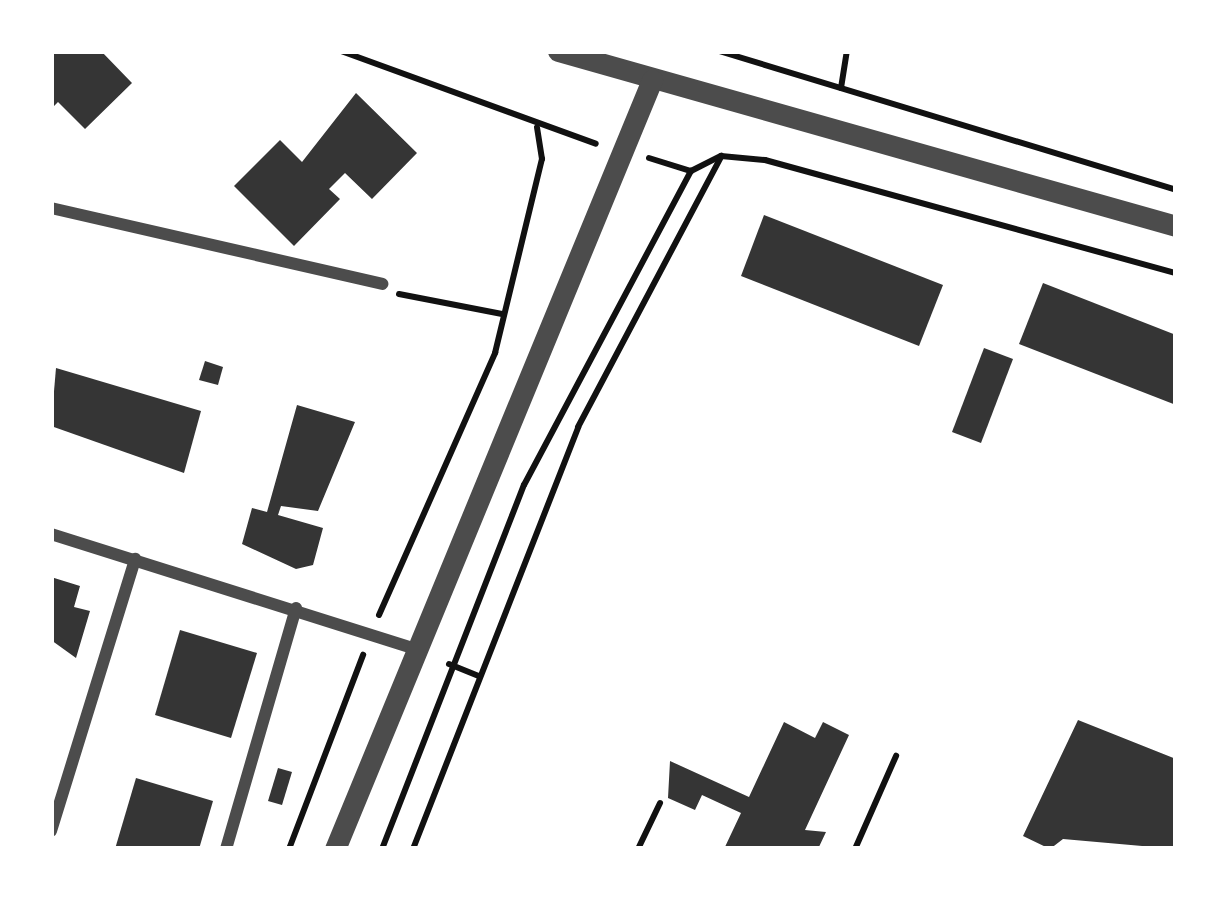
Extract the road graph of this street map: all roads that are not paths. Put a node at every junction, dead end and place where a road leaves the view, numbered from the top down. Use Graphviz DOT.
graph roads {
  1 [pos="558,51"];
  2 [pos="652,80"];
  3 [pos="51,208"];
  4 [pos="1176,226"];
  5 [pos="382,284"];
  6 [pos="51,534"];
  7 [pos="135,559"];
  8 [pos="296,608"];
  9 [pos="412,648"];
  10 [pos="51,831"];
  11 [pos="226,849"];
  12 [pos="335,849"];
  1 -- 2 [label="street"];
  2 -- 4 [label="street"];
  2 -- 9 [label="street"];
  3 -- 5 [label="street"];
  6 -- 7 [label="street"];
  7 -- 8 [label="street"];
  7 -- 10 [label="street"];
  8 -- 9 [label="street"];
  8 -- 11 [label="street"];
  9 -- 12 [label="street"];
}
